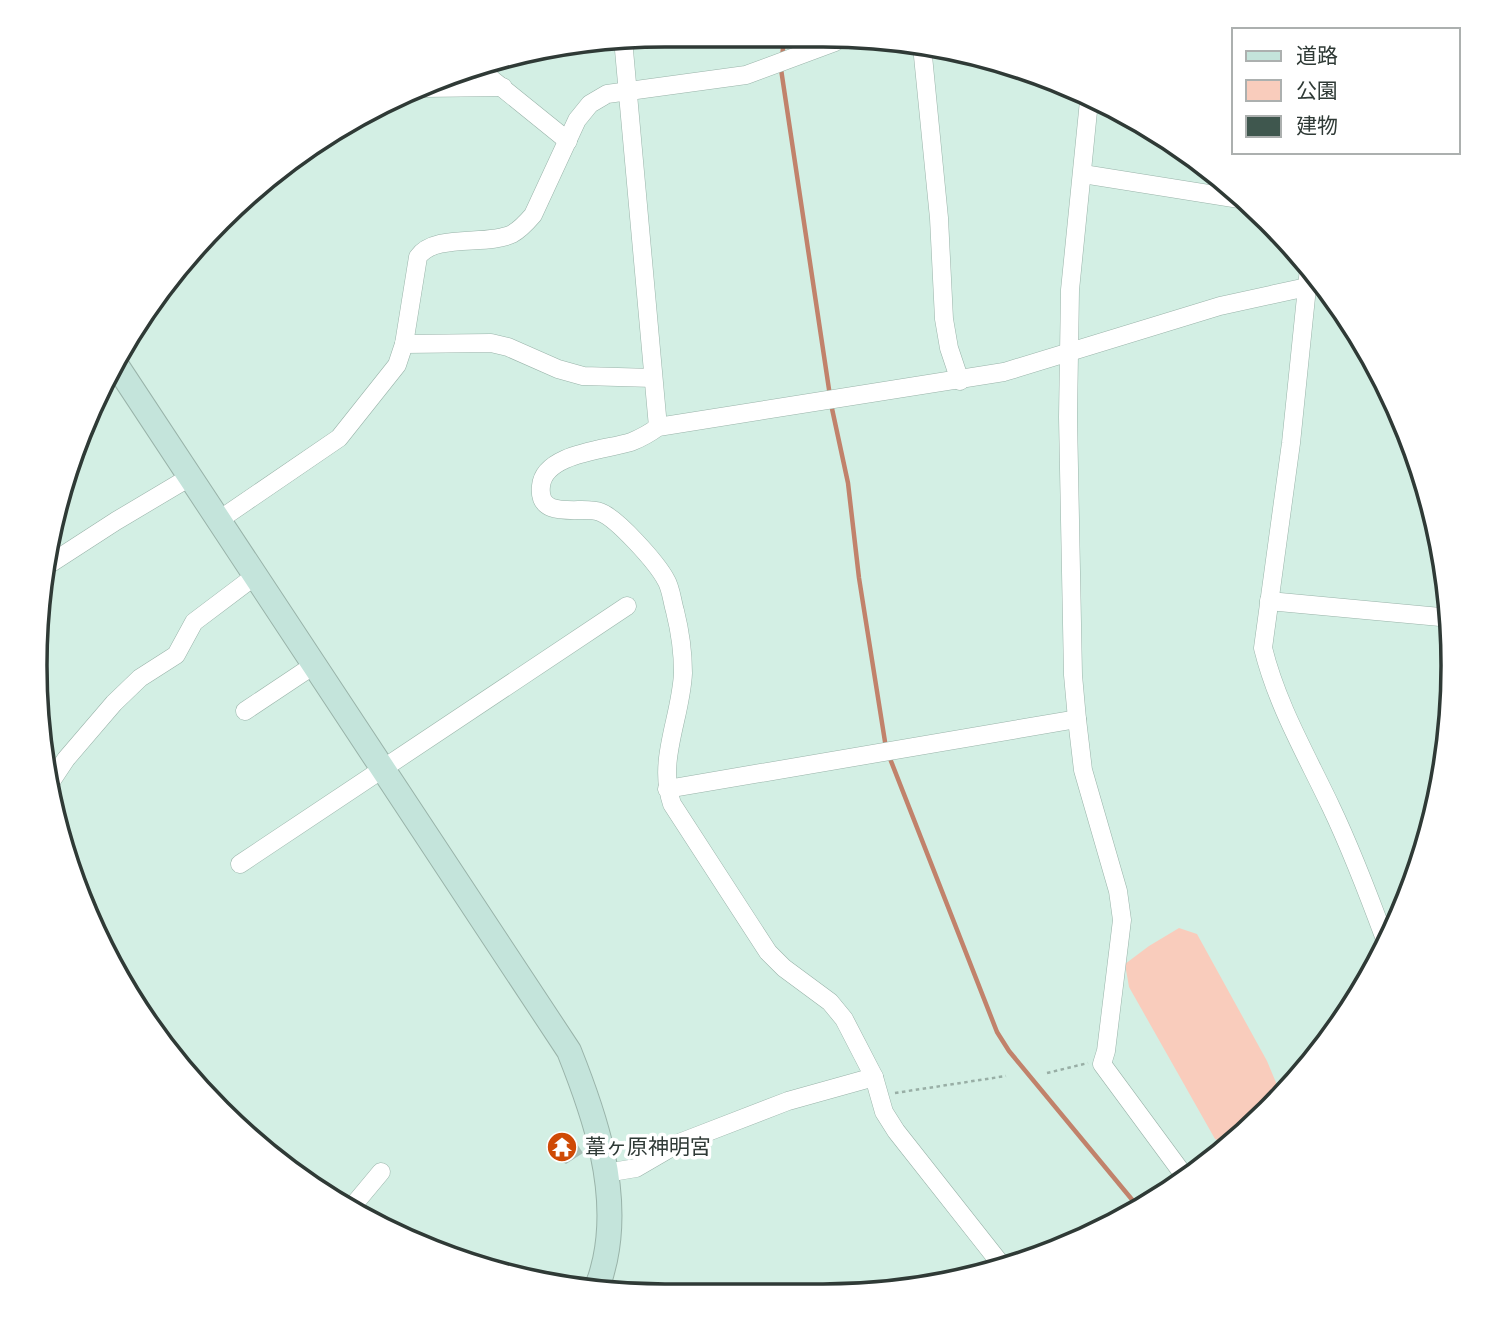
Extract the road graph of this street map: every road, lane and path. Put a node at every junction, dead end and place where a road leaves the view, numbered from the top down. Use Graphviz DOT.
graph roads {
  1 [pos="821,47"];
  2 [pos="625,49"];
  3 [pos="923,56"];
  4 [pos="486,74"];
  5 [pos="503,87"];
  6 [pos="446,88"];
  7 [pos="628,90"];
  8 [pos="1088,108"];
  9 [pos="568,141"];
  10 [pos="1083,174"];
  11 [pos="1225,197"];
  12 [pos="1308,283"];
  13 [pos="1307,287"];
  14 [pos="404,344"];
  15 [pos="1069,352"];
  16 [pos="121,373"];
  17 [pos="653,378"];
  18 [pos="960,381"];
  19 [pos="659,427"];
  20 [pos="190,477"];
  21 [pos="219,520"];
  22 [pos="57,559"];
  23 [pos="256,576"];
  24 [pos="1269,601"];
  25 [pos="627,606"];
  26 [pos="1438,617"];
  27 [pos="314,665"];
  28 [pos="245,710"];
  29 [pos="1077,719"];
  30 [pos="383,769"];
  31 [pos="57,773"];
  32 [pos="667,789"];
  33 [pos="240,864"];
  34 [pos="1381,929"];
  35 [pos="1102,1064"];
  36 [pos="1047,1073"];
  37 [pos="1006,1076"];
  38 [pos="876,1086"];
  39 [pos="1180,1170"];
  40 [pos="381,1172"];
  41 [pos="606,1172"];
  42 [pos="357,1201"];
  43 [pos="997,1259"];
  44 [pos="601,1280"];
  1 -- 7 [label="street"];
  2 -- 7 [label="street"];
  3 -- 18 [label="street"];
  4 -- 5 [label="street"];
  5 -- 6 [label="street"];
  5 -- 9 [label="street"];
  7 -- 9 [label="street"];
  7 -- 17 [label="street"];
  8 -- 10 [label="street"];
  9 -- 14 [label="street"];
  10 -- 11 [label="street"];
  10 -- 15 [label="street"];
  12 -- 13 [label="street"];
  13 -- 15 [label="street"];
  13 -- 24 [label="street"];
  14 -- 17 [label="street"];
  14 -- 21 [label="street"];
  15 -- 18 [label="street"];
  15 -- 29 [label="street"];
  16 -- 20 [label="street"];
  17 -- 19 [label="street"];
  18 -- 19 [label="street"];
  19 -- 32 [label="street"];
  20 -- 21 [label="street"];
  20 -- 22 [label="street"];
  21 -- 23 [label="street"];
  23 -- 27 [label="street"];
  23 -- 31 [label="street"];
  24 -- 26 [label="street"];
  24 -- 34 [label="street"];
  25 -- 30 [label="street"];
  27 -- 28 [label="street"];
  27 -- 30 [label="street"];
  29 -- 32 [label="street"];
  29 -- 35 [label="street"];
  30 -- 33 [label="street"];
  30 -- 41 [label="street"];
  32 -- 38 [label="street"];
  35 -- 36 [label="path"];
  35 -- 39 [label="street"];
  37 -- 38 [label="path"];
  38 -- 41 [label="street"];
  38 -- 43 [label="street"];
  40 -- 42 [label="street"];
  41 -- 44 [label="street"];
}
